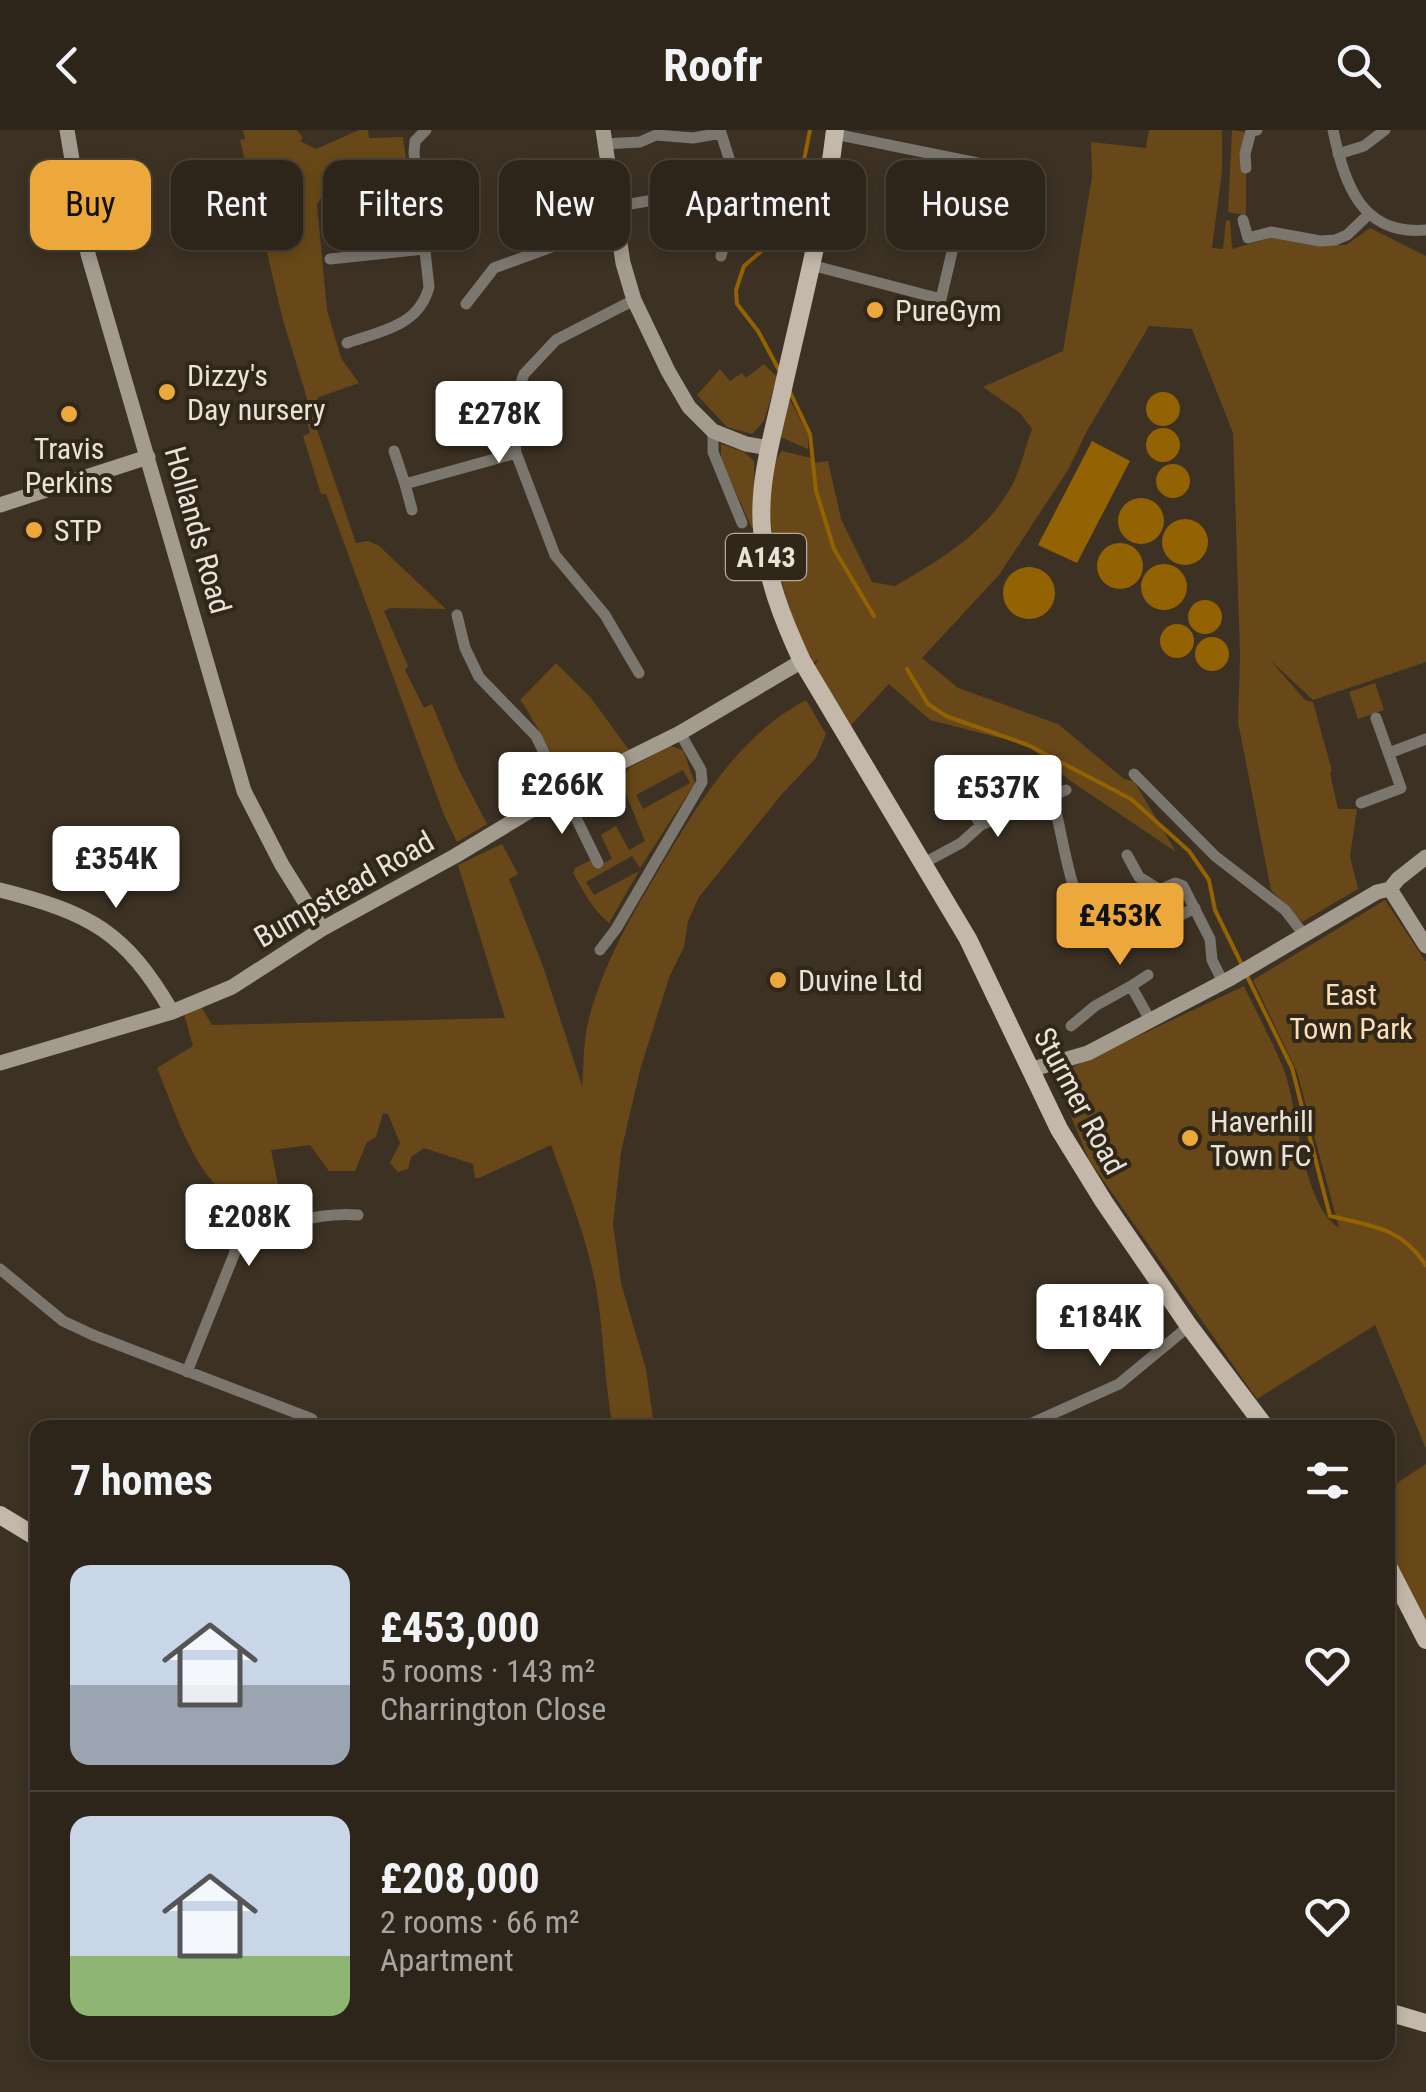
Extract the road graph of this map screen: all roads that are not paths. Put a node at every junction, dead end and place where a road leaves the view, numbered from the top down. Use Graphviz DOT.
graph roads {
  1 [pos="66,130"];
  2 [pos="426,130"];
  3 [pos="1252,130"];
  4 [pos="1333,130"];
  5 [pos="1385,130"];
  6 [pos="721,132"];
  7 [pos="835,132"];
  8 [pos="603,137"];
  9 [pos="1338,154"];
  10 [pos="415,160"];
  11 [pos="963,160"];
  12 [pos="1246,168"];
  13 [pos="1368,214"];
  14 [pos="1243,220"];
  15 [pos="1426,230"];
  16 [pos="407,250"];
  17 [pos="424,250"];
  18 [pos="535,250"];
  19 [pos="622,250"];
  20 [pos="951,250"];
  21 [pos="721,256"];
  22 [pos="330,259"];
  23 [pos="810,265"];
  24 [pos="634,300"];
  25 [pos="466,304"];
  26 [pos="347,343"];
  27 [pos="713,431"];
  28 [pos="769,448"];
  29 [pos="394,451"];
  30 [pos="516,454"];
  31 [pos="148,457"];
  32 [pos="406,484"];
  33 [pos="0,504"];
  34 [pos="412,510"];
  35 [pos="742,523"];
  36 [pos="457,616"];
  37 [pos="802,661"];
  38 [pos="640,673"];
  39 [pos="1376,718"];
  40 [pos="680,732"];
  41 [pos="1426,739"];
  42 [pos="1390,752"];
  43 [pos="1134,774"];
  44 [pos="950,776"];
  45 [pos="1066,790"];
  46 [pos="563,791"];
  47 [pos="1052,795"];
  48 [pos="1360,803"];
  49 [pos="982,825"];
  50 [pos="1127,855"];
  51 [pos="1426,858"];
  52 [pos="598,864"];
  53 [pos="922,864"];
  54 [pos="1390,889"];
  55 [pos="0,890"];
  56 [pos="1080,908"];
  57 [pos="1194,908"];
  58 [pos="322,929"];
  59 [pos="1145,933"];
  60 [pos="1305,936"];
  61 [pos="1426,946"];
  62 [pos="600,950"];
  63 [pos="1148,974"];
  64 [pos="1227,980"];
  65 [pos="1131,986"];
  66 [pos="172,1012"];
  67 [pos="1149,1018"];
  68 [pos="1071,1026"];
  69 [pos="0,1063"];
  70 [pos="1033,1069"];
  71 [pos="358,1215"];
  72 [pos="0,1269"];
  73 [pos="1189,1326"];
  74 [pos="186,1372"];
  75 [pos="312,1419"];
  76 [pos="1038,1420"];
  77 [pos="1260,1420"];
  78 [pos="0,1515"];
  79 [pos="30,1533"];
  80 [pos="1395,1580"];
  81 [pos="1426,1640"];
  82 [pos="1395,2014"];
  83 [pos="1426,2023"];
  1 -- 31 [label="street, Hollands Road"];
  2 -- 10 [label="street"];
  3 -- 12 [label="street"];
  4 -- 9 [label="street"];
  5 -- 9 [label="street"];
  6 -- 8 [label="street"];
  6 -- 21 [label="street"];
  7 -- 11 [label="street"];
  7 -- 23 [label="main road, A143"];
  9 -- 13 [label="street"];
  13 -- 14 [label="street"];
  13 -- 15 [label="street"];
  16 -- 22 [label="street"];
  17 -- 26 [label="street"];
  18 -- 25 [label="street"];
  19 -- 24 [label="street"];
  20 -- 23 [label="street"];
  23 -- 28 [label="main road, Sturmer Road / A143"];
  24 -- 27 [label="street"];
  24 -- 30 [label="street"];
  27 -- 28 [label="street"];
  27 -- 35 [label="street"];
  28 -- 37 [label="main road, Sturmer Road / A143"];
  29 -- 32 [label="street"];
  30 -- 32 [label="street"];
  30 -- 38 [label="street"];
  31 -- 33 [label="street"];
  31 -- 58 [label="street, Hollands Road"];
  32 -- 34 [label="street"];
  36 -- 46 [label="street"];
  37 -- 40 [label="street, Bumpstead Road"];
  37 -- 53 [label="main road, Sturmer Road / A143"];
  39 -- 42 [label="street"];
  40 -- 46 [label="street, Bumpstead Road"];
  40 -- 62 [label="street"];
  41 -- 42 [label="street"];
  42 -- 48 [label="street"];
  43 -- 60 [label="street"];
  44 -- 49 [label="street"];
  45 -- 47 [label="street"];
  46 -- 52 [label="street"];
  46 -- 58 [label="street, Bumpstead Road"];
  47 -- 49 [label="street"];
  47 -- 56 [label="street"];
  49 -- 53 [label="street"];
  50 -- 57 [label="street"];
  51 -- 54 [label="street"];
  53 -- 70 [label="main road, Sturmer Road / A143"];
  54 -- 60 [label="street"];
  54 -- 61 [label="street"];
  55 -- 66 [label="street"];
  57 -- 59 [label="street"];
  57 -- 64 [label="street"];
  58 -- 66 [label="street, Bumpstead Road"];
  60 -- 64 [label="street"];
  63 -- 65 [label="street"];
  64 -- 67 [label="street"];
  65 -- 67 [label="street"];
  65 -- 68 [label="street"];
  66 -- 69 [label="street, Bumpstead Road"];
  67 -- 70 [label="street"];
  70 -- 73 [label="main road, Sturmer Road / A143"];
  71 -- 74 [label="street"];
  72 -- 74 [label="street"];
  73 -- 76 [label="street"];
  73 -- 77 [label="main road, Sturmer Road / A143"];
  74 -- 75 [label="street"];
  78 -- 79 [label="main road"];
  80 -- 81 [label="main road"];
  82 -- 83 [label="main road"];
}
